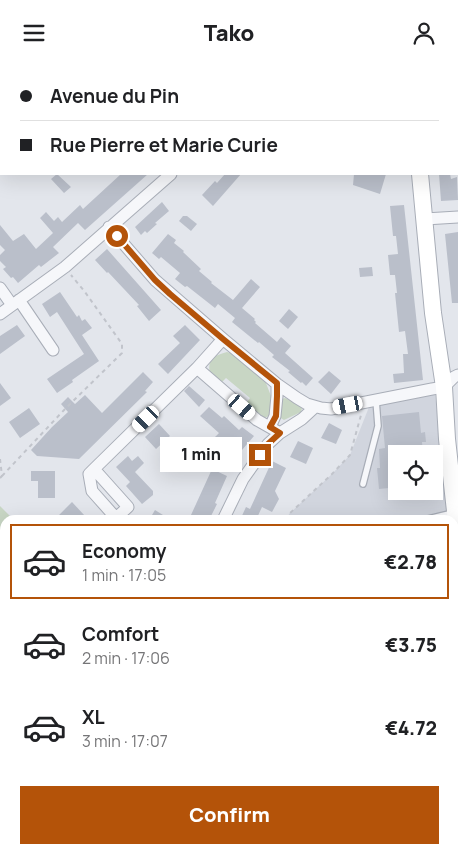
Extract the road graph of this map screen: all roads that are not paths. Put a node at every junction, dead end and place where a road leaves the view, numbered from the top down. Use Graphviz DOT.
graph roads {
  1 [pos="166,175"];
  2 [pos="420,175"];
  3 [pos="458,217"];
  4 [pos="425,219"];
  5 [pos="110,227"];
  6 [pos="0,288"];
  7 [pos="16,303"];
  8 [pos="0,314"];
  9 [pos="223,339"];
  10 [pos="53,350"];
  11 [pos="198,367"];
  12 [pos="458,375"];
  13 [pos="277,383"];
  14 [pos="444,387"];
  15 [pos="370,401"];
  16 [pos="315,407"];
  17 [pos="275,430"];
  18 [pos="94,469"];
  19 [pos="454,474"];
  20 [pos="363,484"];
  21 [pos="455,513"];
  22 [pos="225,515"];
  23 [pos="446,515"];
  1 -- 5 [label="street"];
  2 -- 4 [label="main road"];
  3 -- 4 [label="street"];
  4 -- 14 [label="main road"];
  5 -- 7 [label="street"];
  5 -- 9 [label="street"];
  6 -- 7 [label="street"];
  7 -- 8 [label="street"];
  7 -- 10 [label="street"];
  9 -- 11 [label="street"];
  9 -- 13 [label="street"];
  11 -- 17 [label="street"];
  11 -- 18 [label="street"];
  12 -- 14 [label="street"];
  13 -- 16 [label="street"];
  13 -- 17 [label="street"];
  14 -- 15 [label="street"];
  14 -- 19 [label="main road"];
  15 -- 16 [label="street"];
  15 -- 20 [label="lane"];
  16 -- 17 [label="street"];
  17 -- 22 [label="street"];
  19 -- 21 [label="main road"];
  21 -- 23 [label="lane"];
}
